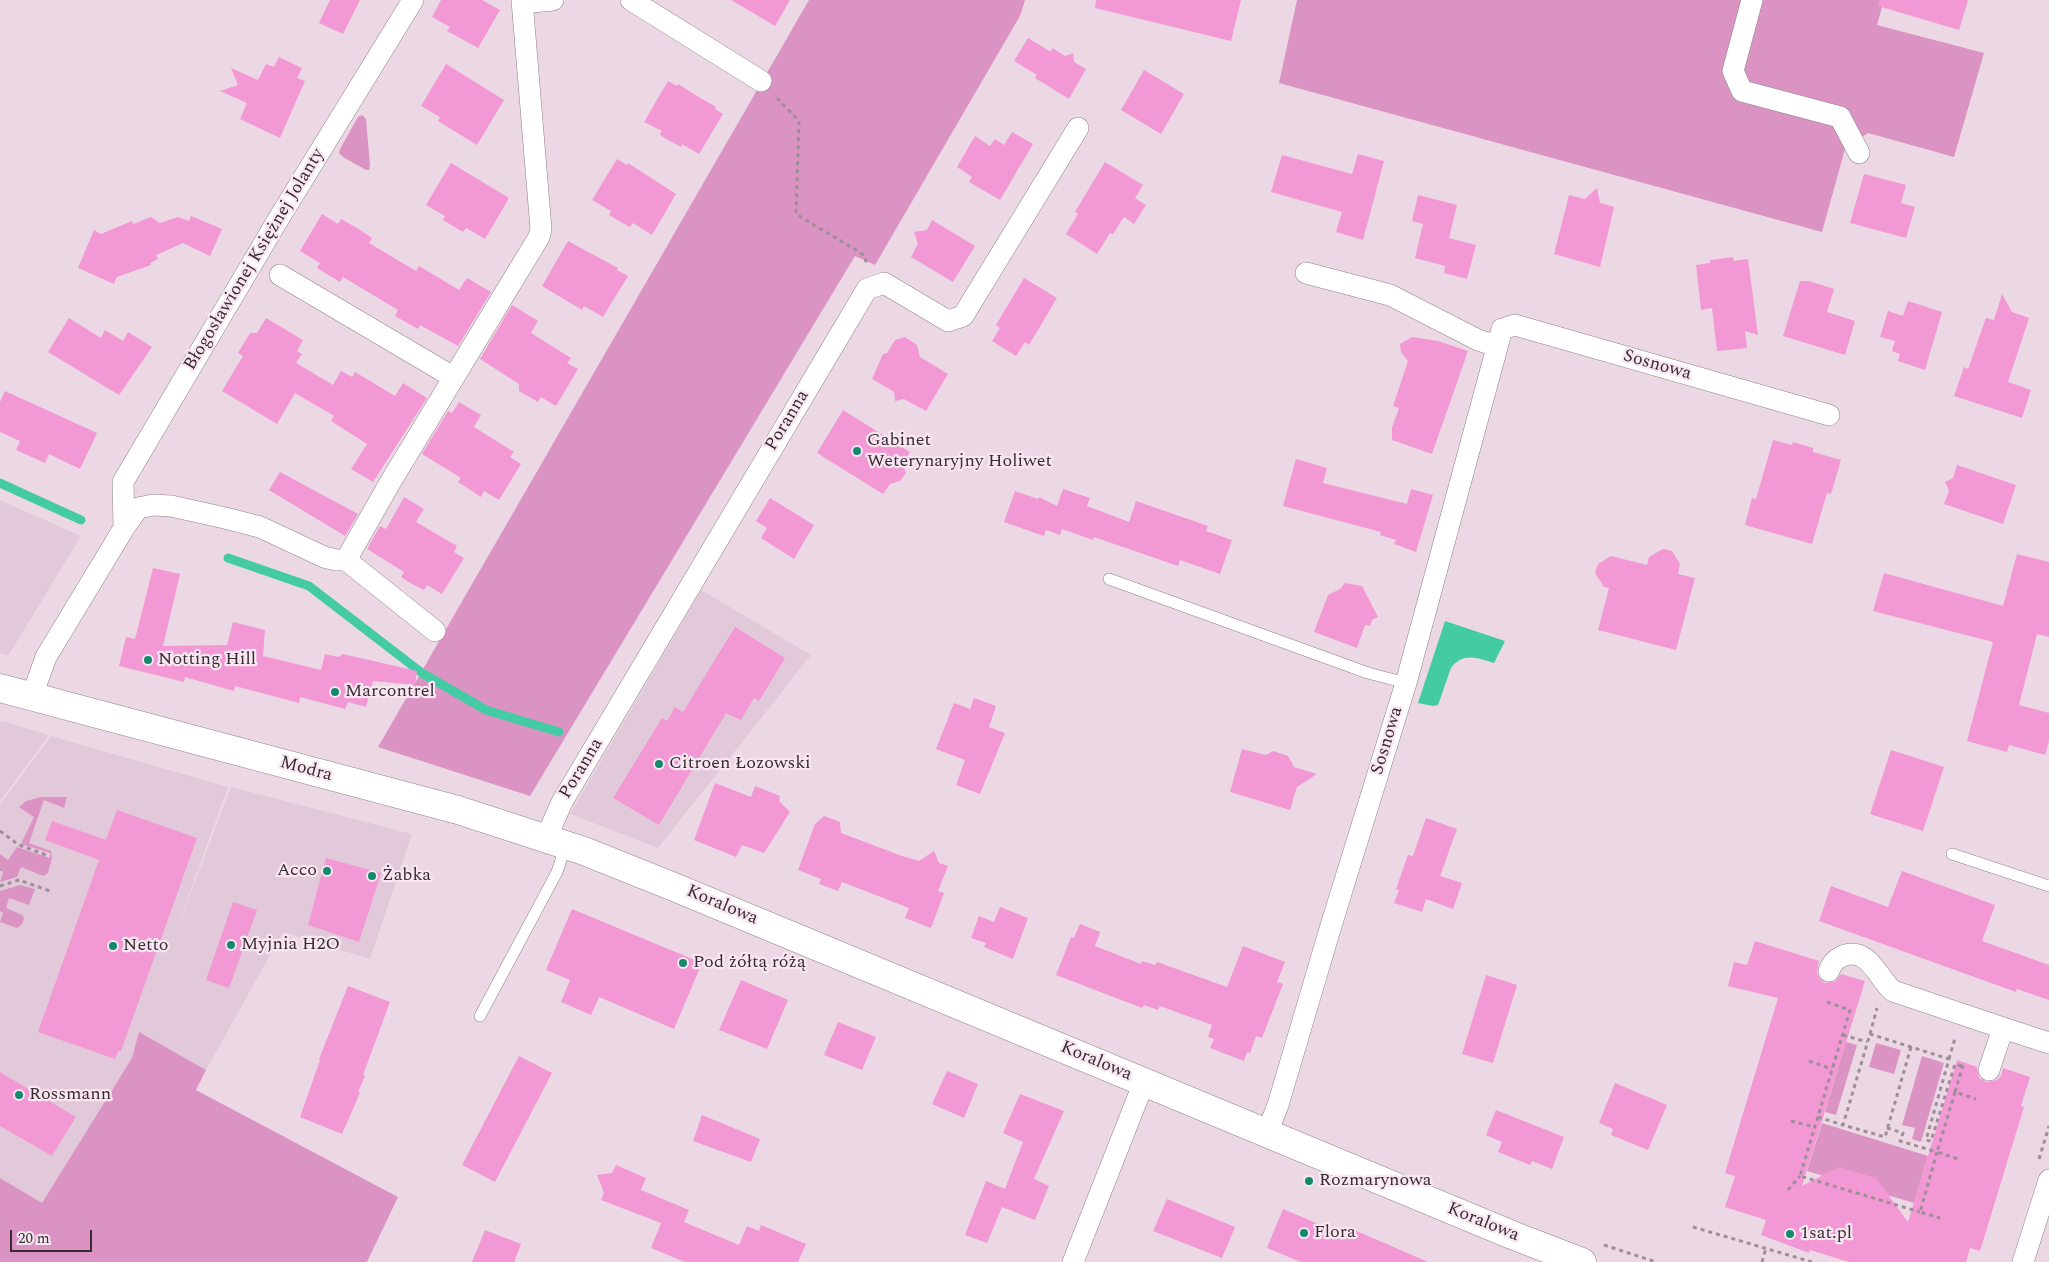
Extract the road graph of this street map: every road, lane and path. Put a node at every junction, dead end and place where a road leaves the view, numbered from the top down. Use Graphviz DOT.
graph roads {
  1 [pos="413,0"];
  2 [pos="553,0"];
  3 [pos="631,0"];
  4 [pos="1752,0"];
  5 [pos="522,1"];
  6 [pos="761,81"];
  7 [pos="1078,128"];
  8 [pos="1860,153"];
  9 [pos="1306,273"];
  10 [pos="280,275"];
  11 [pos="876,286"];
  12 [pos="1497,346"];
  13 [pos="453,377"];
  14 [pos="1829,415"];
  15 [pos="124,528"];
  16 [pos="346,560"];
  17 [pos="1109,579"];
  18 [pos="435,631"];
  19 [pos="1406,683"];
  20 [pos="0,688"];
  21 [pos="32,696"];
  22 [pos="0,831"];
  23 [pos="556,842"];
  24 [pos="1952,854"];
  25 [pos="49,856"];
  26 [pos="610,861"];
  27 [pos="0,886"];
  28 [pos="2049,886"];
  29 [pos="50,891"];
  30 [pos="1829,970"];
  31 [pos="1827,1002"];
  32 [pos="480,1016"];
  33 [pos="2003,1028"];
  34 [pos="1843,1035"];
  35 [pos="1867,1042"];
  36 [pos="2049,1043"];
  37 [pos="1911,1047"];
  38 [pos="1809,1061"];
  39 [pos="1962,1066"];
  40 [pos="1832,1069"];
  41 [pos="1989,1070"];
  42 [pos="1144,1082"];
  43 [pos="1955,1092"];
  44 [pos="1818,1117"];
  45 [pos="1791,1120"];
  46 [pos="1843,1125"];
  47 [pos="1815,1127"];
  48 [pos="1887,1128"];
  49 [pos="1267,1133"];
  50 [pos="1937,1152"];
  51 [pos="1958,1159"];
  52 [pos="1800,1176"];
  53 [pos="2049,1180"];
  54 [pos="1788,1190"];
  55 [pos="1920,1212"];
  56 [pos="1940,1218"];
  57 [pos="1693,1227"];
  58 [pos="1766,1248"];
  59 [pos="1073,1262"];
  60 [pos="1582,1262"];
  61 [pos="1762,1262"];
  62 [pos="1812,1262"];
  63 [pos="2023,1262"];
  1 -- 15 [label="street, Błogosławionej Księżnej Jolanty"];
  2 -- 5 [label="street"];
  3 -- 6 [label="street"];
  4 -- 8 [label="street"];
  5 -- 13 [label="street"];
  6 -- 11 [label="path"];
  7 -- 11 [label="street"];
  9 -- 12 [label="street"];
  10 -- 13 [label="street, Błogosławionej Księżnej Jolanty"];
  11 -- 23 [label="street, Poranna"];
  12 -- 14 [label="street, Sosnowa"];
  12 -- 19 [label="street, Sosnowa"];
  13 -- 16 [label="street"];
  15 -- 16 [label="street"];
  15 -- 21 [label="street"];
  16 -- 18 [label="street"];
  17 -- 19 [label="lane"];
  19 -- 49 [label="street, Sosnowa"];
  20 -- 21 [label="street, Modra"];
  21 -- 23 [label="street, Modra"];
  22 -- 25 [label="path"];
  23 -- 26 [label="street, Modra"];
  23 -- 32 [label="lane"];
  24 -- 28 [label="lane"];
  26 -- 42 [label="street, Koralowa"];
  27 -- 29 [label="path"];
  30 -- 33 [label="street"];
  31 -- 34 [label="path"];
  33 -- 36 [label="street"];
  33 -- 41 [label="street"];
  34 -- 35 [label="path"];
  34 -- 40 [label="path"];
  35 -- 37 [label="path"];
  35 -- 46 [label="path"];
  37 -- 39 [label="path"];
  37 -- 48 [label="path"];
  38 -- 40 [label="path"];
  40 -- 44 [label="path"];
  42 -- 49 [label="street, Koralowa"];
  42 -- 59 [label="street"];
  43 -- 50 [label="path"];
  44 -- 46 [label="path"];
  44 -- 47 [label="path"];
  45 -- 47 [label="path"];
  46 -- 48 [label="path"];
  47 -- 52 [label="path"];
  48 -- 50 [label="path"];
  49 -- 60 [label="street, Koralowa"];
  50 -- 51 [label="path"];
  50 -- 55 [label="path"];
  52 -- 54 [label="path"];
  52 -- 55 [label="path"];
  53 -- 63 [label="street"];
  55 -- 56 [label="path"];
  57 -- 58 [label="path"];
  58 -- 61 [label="path"];
  58 -- 62 [label="path"];
}
